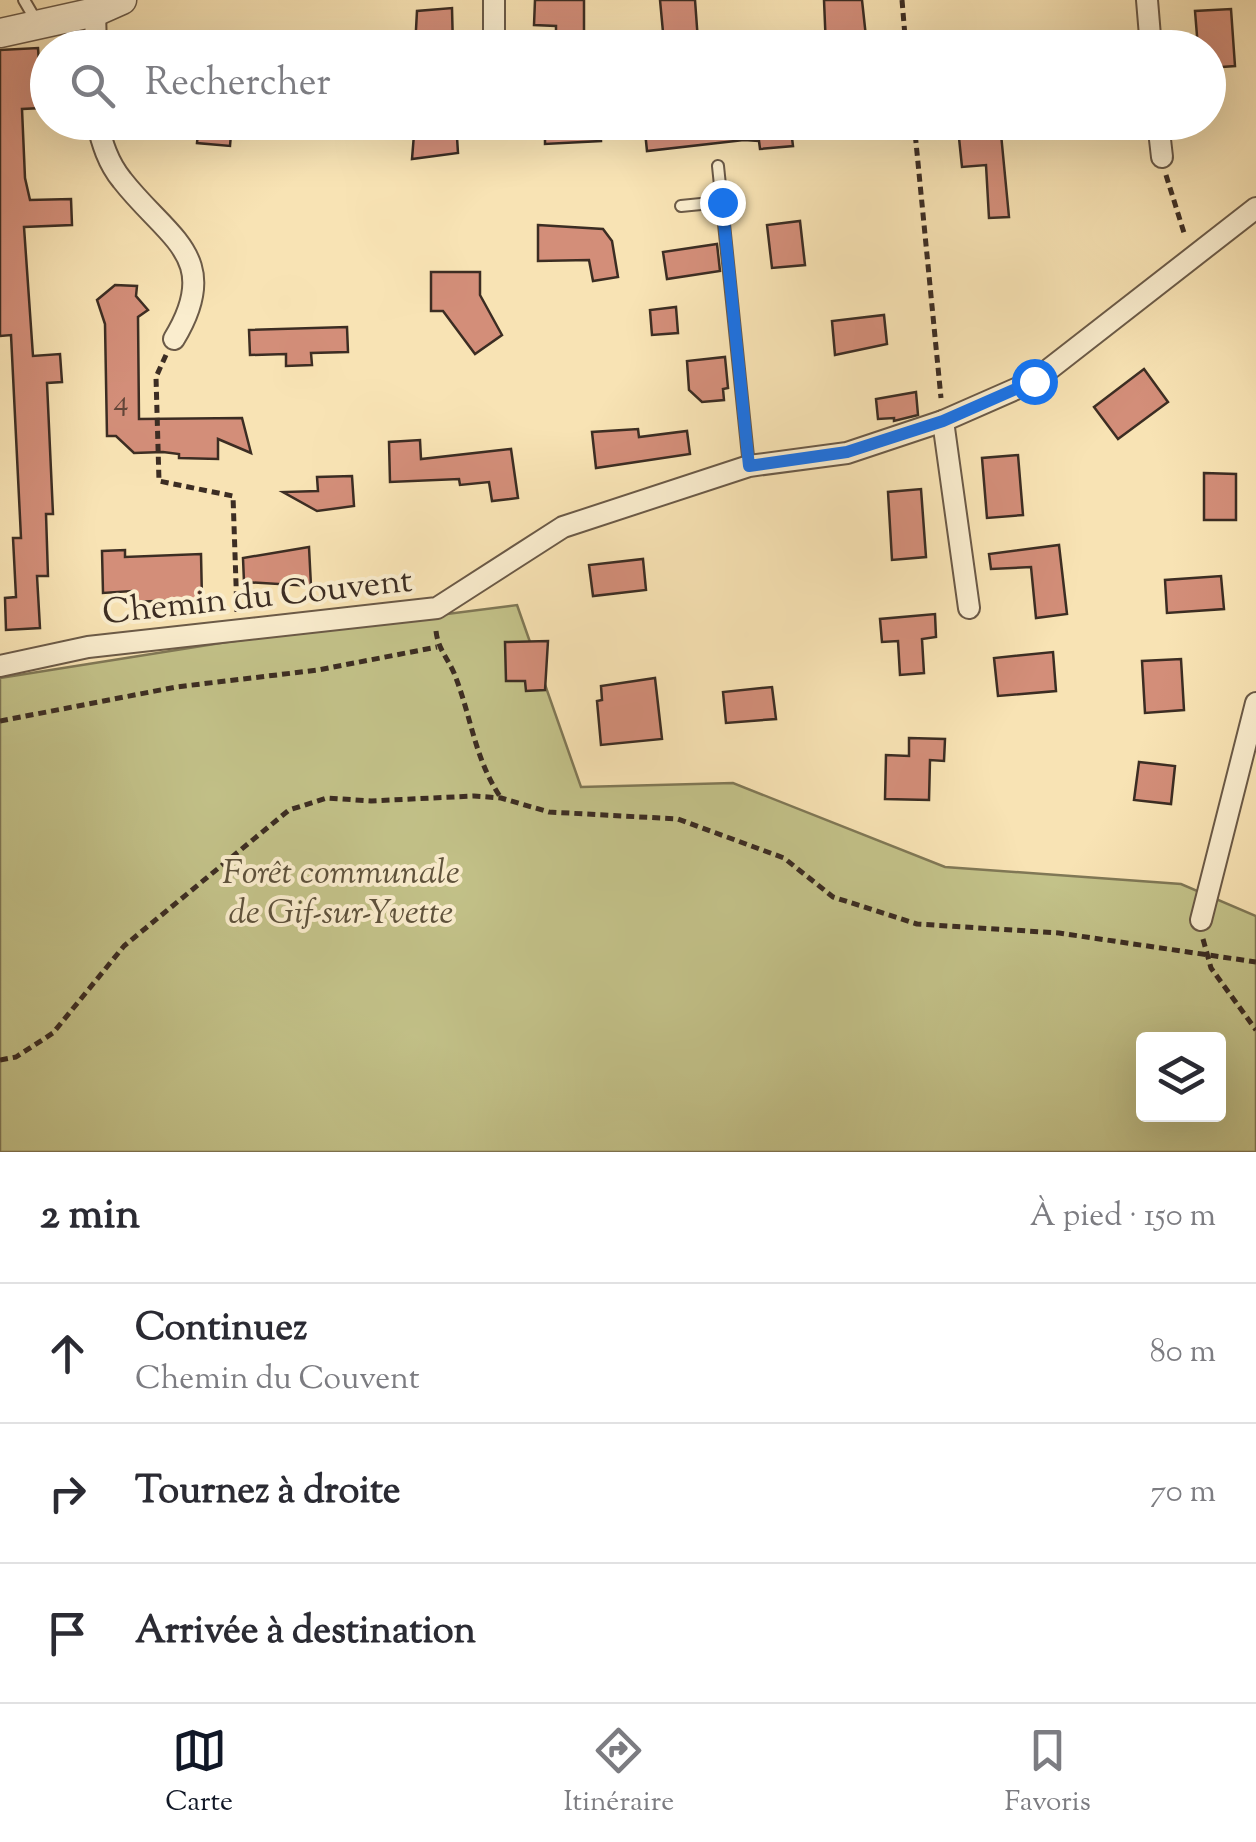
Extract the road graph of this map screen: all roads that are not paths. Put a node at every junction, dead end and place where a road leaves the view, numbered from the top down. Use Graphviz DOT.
graph roads {
  1 [pos="24,0"];
  2 [pos="122,0"];
  3 [pos="494,0"];
  4 [pos="1147,0"];
  5 [pos="95,12"];
  6 [pos="38,25"];
  7 [pos="96,30"];
  8 [pos="494,30"];
  9 [pos="1150,30"];
  10 [pos="0,33"];
  11 [pos="101,140"];
  12 [pos="1160,140"];
  13 [pos="1162,157"];
  14 [pos="718,166"];
  15 [pos="722,202"];
  16 [pos="681,206"];
  17 [pos="1256,208"];
  18 [pos="174,339"];
  19 [pos="943,421"];
  20 [pos="749,466"];
  21 [pos="968,608"];
  22 [pos="0,666"];
  23 [pos="1256,704"];
  24 [pos="1201,920"];
  1 -- 6 [label="lane"];
  2 -- 5 [label="street"];
  3 -- 8 [label="street"];
  4 -- 9 [label="street"];
  5 -- 6 [label="street"];
  5 -- 7 [label="street"];
  6 -- 10 [label="street"];
  11 -- 18 [label="street"];
  12 -- 13 [label="street"];
  14 -- 15 [label="lane"];
  15 -- 16 [label="lane"];
  15 -- 20 [label="lane"];
  17 -- 19 [label="street, Chemin du Couvent"];
  19 -- 20 [label="street, Chemin du Couvent"];
  19 -- 21 [label="street"];
  20 -- 22 [label="street, Chemin du Couvent"];
  23 -- 24 [label="street"];
}
